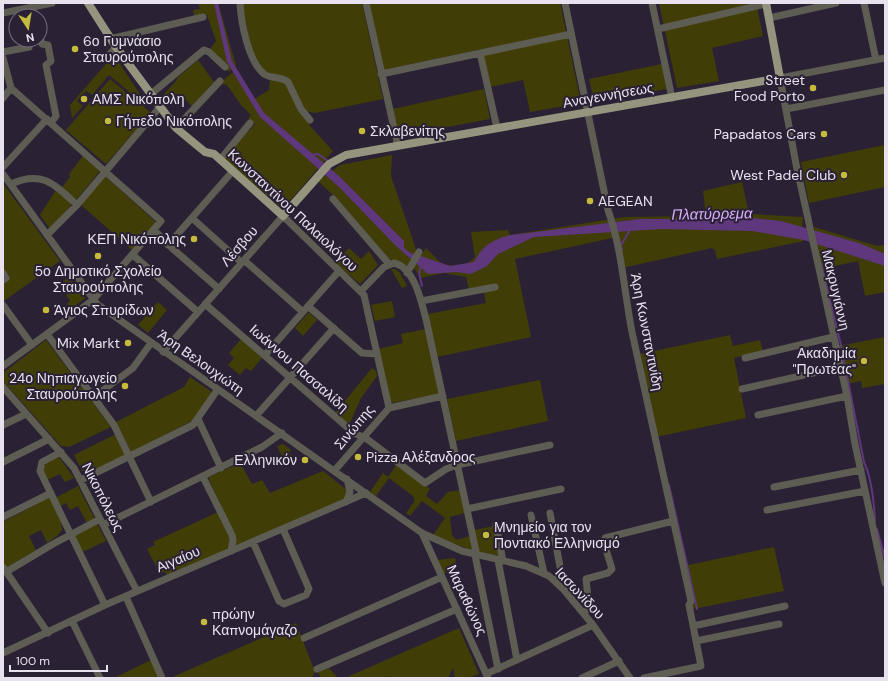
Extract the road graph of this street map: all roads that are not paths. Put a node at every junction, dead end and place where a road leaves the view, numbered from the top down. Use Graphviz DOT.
graph roads {
  1 [pos="8,3"];
  2 [pos="52,3"];
  3 [pos="88,3"];
  4 [pos="240,3"];
  5 [pos="366,3"];
  6 [pos="565,3"];
  7 [pos="652,3"];
  8 [pos="836,3"];
  9 [pos="864,3"];
  10 [pos="766,4"];
  11 [pos="33,7"];
  12 [pos="6,12"];
  13 [pos="204,17"];
  14 [pos="769,18"];
  15 [pos="658,29"];
  16 [pos="571,34"];
  17 [pos="110,39"];
  18 [pos="48,45"];
  19 [pos="116,47"];
  20 [pos="24,48"];
  21 [pos="3,52"];
  22 [pos="480,53"];
  23 [pos="3,58"];
  24 [pos="885,58"];
  25 [pos="105,59"];
  26 [pos="876,60"];
  27 [pos="225,67"];
  28 [pos="381,74"];
  29 [pos="780,78"];
  30 [pos="220,81"];
  31 [pos="11,88"];
  32 [pos="885,90"];
  33 [pos="151,94"];
  34 [pos="3,98"];
  35 [pos="672,98"];
  36 [pos="160,108"];
  37 [pos="786,110"];
  38 [pos="587,112"];
  39 [pos="310,120"];
  40 [pos="49,121"];
  41 [pos="250,123"];
  42 [pos="176,128"];
  43 [pos="497,128"];
  44 [pos="398,146"];
  45 [pos="220,160"];
  46 [pos="335,160"];
  47 [pos="3,167"];
  48 [pos="106,172"];
  49 [pos="232,172"];
  50 [pos="3,174"];
  51 [pos="10,184"];
  52 [pos="333,199"];
  53 [pos="77,205"];
  54 [pos="282,216"];
  55 [pos="192,218"];
  56 [pos="154,230"];
  57 [pos="47,235"];
  58 [pos="168,245"];
  59 [pos="419,252"];
  60 [pos="133,255"];
  61 [pos="243,261"];
  62 [pos="389,264"];
  63 [pos="339,271"];
  64 [pos="407,273"];
  65 [pos="495,287"];
  66 [pos="219,288"];
  67 [pos="361,291"];
  68 [pos="93,300"];
  69 [pos="421,302"];
  70 [pos="205,304"];
  71 [pos="3,305"];
  72 [pos="308,306"];
  73 [pos="198,312"];
  74 [pos="303,312"];
  75 [pos="334,328"];
  76 [pos="47,334"];
  77 [pos="833,337"];
  78 [pos="151,343"];
  79 [pos="32,345"];
  80 [pos="164,352"];
  81 [pos="377,354"];
  82 [pos="265,355"];
  83 [pos="745,358"];
  84 [pos="3,366"];
  85 [pos="840,367"];
  86 [pos="290,377"];
  87 [pos="3,387"];
  88 [pos="218,389"];
  89 [pos="742,389"];
  90 [pos="443,396"];
  91 [pos="847,396"];
  92 [pos="94,397"];
  93 [pos="389,408"];
  94 [pos="26,414"];
  95 [pos="758,415"];
  96 [pos="256,416"];
  97 [pos="198,419"];
  98 [pos="3,425"];
  99 [pos="282,433"];
  100 [pos="362,437"];
  101 [pos="48,439"];
  102 [pos="550,445"];
  103 [pos="61,452"];
  104 [pos="129,456"];
  105 [pos="3,462"];
  106 [pos="457,465"];
  107 [pos="221,468"];
  108 [pos="335,470"];
  109 [pos="861,470"];
  110 [pos="203,477"];
  111 [pos="347,479"];
  112 [pos="81,480"];
  113 [pos="774,487"];
  114 [pos="560,489"];
  115 [pos="865,490"];
  116 [pos="51,493"];
  117 [pos="366,493"];
  118 [pos="151,502"];
  119 [pos="346,502"];
  120 [pos="467,509"];
  121 [pos="767,510"];
  122 [pos="550,513"];
  123 [pos="531,515"];
  124 [pos="3,517"];
  125 [pos="673,521"];
  126 [pos="102,522"];
  127 [pos="496,525"];
  128 [pos="283,529"];
  129 [pos="422,533"];
  130 [pos="71,534"];
  131 [pos="253,542"];
  132 [pos="441,543"];
  133 [pos="231,551"];
  134 [pos="431,553"];
  135 [pos="476,555"];
  136 [pos="501,560"];
  137 [pos="5,570"];
  138 [pos="544,573"];
  139 [pos="442,577"];
  140 [pos="555,581"];
  141 [pos="885,583"];
  142 [pos="137,591"];
  143 [pos="126,597"];
  144 [pos="105,605"];
  145 [pos="785,606"];
  146 [pos="457,609"];
  147 [pos="584,614"];
  148 [pos="72,621"];
  149 [pos="779,624"];
  150 [pos="593,625"];
  151 [pos="693,626"];
  152 [pos="48,633"];
  153 [pos="304,638"];
  154 [pos="696,641"];
  155 [pos="3,653"];
  156 [pos="517,660"];
  157 [pos="619,661"];
  158 [pos="317,669"];
  159 [pos="498,669"];
  160 [pos="487,676"];
  161 [pos="100,678"];
  162 [pos="162,678"];
  163 [pos="582,678"];
  164 [pos="630,678"];
  165 [pos="644,678"];
  1 -- 12 [label="street"];
  2 -- 11 [label="street"];
  3 -- 17 [label="main road, Κωνσταντίνου Παλαιολόγου"];
  4 -- 39 [label="street"];
  5 -- 28 [label="street"];
  6 -- 16 [label="street, Άρη Κωνσταντινίδη"];
  7 -- 15 [label="street"];
  8 -- 14 [label="street"];
  9 -- 26 [label="street"];
  10 -- 14 [label="main road, Μακρυγιάννη"];
  10 -- 15 [label="street"];
  11 -- 12 [label="street"];
  13 -- 17 [label="street"];
  14 -- 29 [label="main road, Μακρυγιάννη"];
  15 -- 35 [label="street"];
  16 -- 22 [label="street"];
  16 -- 38 [label="street, Άρη Κωνσταντινίδη"];
  17 -- 19 [label="main road, Κωνσταντίνου Παλαιολόγου"];
  18 -- 40 [label="street"];
  19 -- 25 [label="street"];
  19 -- 33 [label="main road, Κωνσταντίνου Παλαιολόγου"];
  20 -- 21 [label="street"];
  22 -- 28 [label="street"];
  22 -- 43 [label="street"];
  23 -- 31 [label="street"];
  24 -- 26 [label="street, Αναγεννήσεως"];
  26 -- 29 [label="street, Αναγεννήσεως"];
  27 -- 33 [label="street"];
  28 -- 44 [label="street"];
  29 -- 35 [label="main road, Αναγεννήσεως"];
  29 -- 37 [label="street, Μακρυγιάννη"];
  30 -- 42 [label="street"];
  31 -- 34 [label="street"];
  31 -- 40 [label="street"];
  32 -- 37 [label="street"];
  33 -- 36 [label="main road, Κωνσταντίνου Παλαιολόγου"];
  35 -- 38 [label="main road, Αναγεννήσεως"];
  36 -- 42 [label="main road, Κωνσταντίνου Παλαιολόγου"];
  36 -- 48 [label="street"];
  37 -- 77 [label="street, Μακρυγιάννη"];
  38 -- 43 [label="main road, Αναγεννήσεως"];
  38 -- 125 [label="street, Άρη Κωνσταντινίδη"];
  40 -- 47 [label="street"];
  40 -- 48 [label="street"];
  41 -- 45 [label="street"];
  42 -- 45 [label="main road, Κωνσταντίνου Παλαιολόγου"];
  43 -- 44 [label="main road, Αναγεννήσεως"];
  44 -- 46 [label="main road, Αναγεννήσεως"];
  45 -- 49 [label="main road, Κωνσταντίνου Παλαιολόγου"];
  46 -- 54 [label="main road, Λέσβου"];
  48 -- 53 [label="street"];
  48 -- 56 [label="street"];
  49 -- 54 [label="main road, Κωνσταντίνου Παλαιολόγου"];
  49 -- 55 [label="street"];
  50 -- 51 [label="street, Άρη Βελουχιώτη"];
  51 -- 53 [label="street"];
  51 -- 57 [label="street, Άρη Βελουχιώτη"];
  52 -- 62 [label="street"];
  53 -- 57 [label="street"];
  54 -- 61 [label="street, Λέσβου"];
  54 -- 63 [label="street, Κωνσταντίνου Παλαιολόγου"];
  55 -- 58 [label="street"];
  55 -- 61 [label="street"];
  56 -- 58 [label="street"];
  56 -- 60 [label="street"];
  57 -- 68 [label="street, Άρη Βελουχιώτη"];
  58 -- 66 [label="street"];
  59 -- 64 [label="street"];
  60 -- 68 [label="street"];
  60 -- 73 [label="street"];
  61 -- 66 [label="street, Λέσβου"];
  61 -- 74 [label="street"];
  62 -- 64 [label="street"];
  62 -- 67 [label="street"];
  63 -- 67 [label="street, Κωνσταντίνου Παλαιολόγου"];
  63 -- 72 [label="street"];
  64 -- 69 [label="street"];
  65 -- 69 [label="street"];
  66 -- 70 [label="street, Λέσβου"];
  67 -- 81 [label="street, Κωνσταντίνου Παλαιολόγου"];
  68 -- 76 [label="street"];
  68 -- 78 [label="street, Άρη Βελουχιώτη"];
  69 -- 90 [label="street"];
  70 -- 73 [label="street, Λέσβου"];
  70 -- 82 [label="street, Ιωάννου Πασσαλίδη"];
  71 -- 79 [label="street"];
  72 -- 74 [label="street"];
  72 -- 75 [label="street"];
  73 -- 80 [label="street, Λέσβου"];
  74 -- 82 [label="street"];
  75 -- 81 [label="street"];
  75 -- 86 [label="street"];
  76 -- 79 [label="street"];
  76 -- 92 [label="street"];
  77 -- 83 [label="street"];
  77 -- 85 [label="street, Μακρυγιάννη"];
  78 -- 80 [label="street, Άρη Βελουχιώτη"];
  78 -- 92 [label="street"];
  79 -- 84 [label="street"];
  80 -- 88 [label="street, Άρη Βελουχιώτη"];
  81 -- 93 [label="street, Κωνσταντίνου Παλαιολόγου"];
  82 -- 86 [label="street, Ιωάννου Πασσαλίδη"];
  85 -- 89 [label="street"];
  85 -- 91 [label="street, Μακρυγιάννη"];
  86 -- 96 [label="street"];
  86 -- 100 [label="street, Ιωάννου Πασσαλίδη"];
  87 -- 94 [label="street, Νικοπόλεως"];
  88 -- 96 [label="street, Άρη Βελουχιώτη"];
  88 -- 97 [label="street"];
  90 -- 93 [label="street, Σινώπης"];
  90 -- 106 [label="street"];
  91 -- 95 [label="street"];
  91 -- 109 [label="street, Μακρυγιάννη"];
  92 -- 104 [label="street"];
  93 -- 100 [label="street, Σινώπης"];
  94 -- 98 [label="street"];
  94 -- 101 [label="street, Νικοπόλεως"];
  96 -- 99 [label="street, Άρη Βελουχιώτη"];
  97 -- 104 [label="street"];
  97 -- 107 [label="street"];
  99 -- 107 [label="street"];
  99 -- 108 [label="street, Άρη Βελουχιώτη"];
  100 -- 106 [label="street, Ιωάννου Πασσαλίδη"];
  100 -- 108 [label="street, Σινώπης"];
  101 -- 103 [label="street, Νικοπόλεως"];
  101 -- 105 [label="street"];
  102 -- 106 [label="street"];
  103 -- 112 [label="street, Νικοπόλεως"];
  103 -- 116 [label="street"];
  104 -- 112 [label="street"];
  104 -- 118 [label="street"];
  106 -- 120 [label="street"];
  107 -- 110 [label="street"];
  108 -- 111 [label="street, Άρη Βελουχιώτη"];
  109 -- 113 [label="street"];
  109 -- 115 [label="street, Μακρυγιάννη"];
  110 -- 118 [label="street"];
  110 -- 133 [label="street"];
  111 -- 117 [label="street, Άρη Βελουχιώτη"];
  111 -- 119 [label="street"];
  112 -- 126 [label="street, Νικοπόλεως"];
  114 -- 120 [label="street"];
  115 -- 121 [label="street"];
  115 -- 141 [label="street, Μακρυγιάννη"];
  116 -- 124 [label="street"];
  116 -- 130 [label="street"];
  117 -- 119 [label="street, Αιγαίου"];
  117 -- 129 [label="street, Άρη Βελουχιώτη"];
  118 -- 126 [label="street"];
  119 -- 128 [label="street, Αιγαίου"];
  120 -- 135 [label="street"];
  122 -- 140 [label="street"];
  123 -- 138 [label="street"];
  125 -- 147 [label="street"];
  125 -- 151 [label="street, Άρη Κωνσταντινίδη"];
  126 -- 130 [label="street"];
  126 -- 142 [label="street, Νικοπόλεως"];
  127 -- 136 [label="street"];
  128 -- 131 [label="street, Αιγαίου"];
  128 -- 131 [label="street"];
  129 -- 132 [label="street, Ιασωνίδου"];
  129 -- 134 [label="street, Μαραθώνος"];
  130 -- 137 [label="street"];
  130 -- 144 [label="street"];
  131 -- 133 [label="street, Αιγαίου"];
  132 -- 134 [label="street"];
  132 -- 135 [label="street, Ιασωνίδου"];
  133 -- 142 [label="street, Αιγαίου"];
  134 -- 139 [label="street, Μαραθώνος"];
  135 -- 136 [label="street, Ιασωνίδου"];
  135 -- 159 [label="street"];
  136 -- 138 [label="street, Ιασωνίδου"];
  136 -- 156 [label="street"];
  137 -- 152 [label="street"];
  138 -- 140 [label="street, Ιασωνίδου"];
  139 -- 146 [label="street, Μαραθώνος"];
  139 -- 153 [label="street"];
  140 -- 147 [label="street, Ιασωνίδου"];
  142 -- 143 [label="street, Αιγαίου"];
  143 -- 144 [label="street, Αιγαίου"];
  143 -- 162 [label="street"];
  144 -- 148 [label="street, Αιγαίου"];
  145 -- 151 [label="street"];
  146 -- 158 [label="street"];
  146 -- 160 [label="street, Μαραθώνος"];
  147 -- 150 [label="street, Ιασωνίδου"];
  148 -- 152 [label="street, Αιγαίου"];
  148 -- 161 [label="street"];
  149 -- 154 [label="street"];
  150 -- 156 [label="street"];
  150 -- 157 [label="street, Ιασωνίδου"];
  151 -- 154 [label="street, Άρη Κωνσταντινίδη"];
  152 -- 155 [label="street, Αιγαίου"];
  154 -- 165 [label="street, Άρη Κωνσταντινίδη"];
  156 -- 159 [label="street"];
  157 -- 163 [label="street"];
  157 -- 164 [label="street, Ιασωνίδου"];
  159 -- 160 [label="street"];
}
